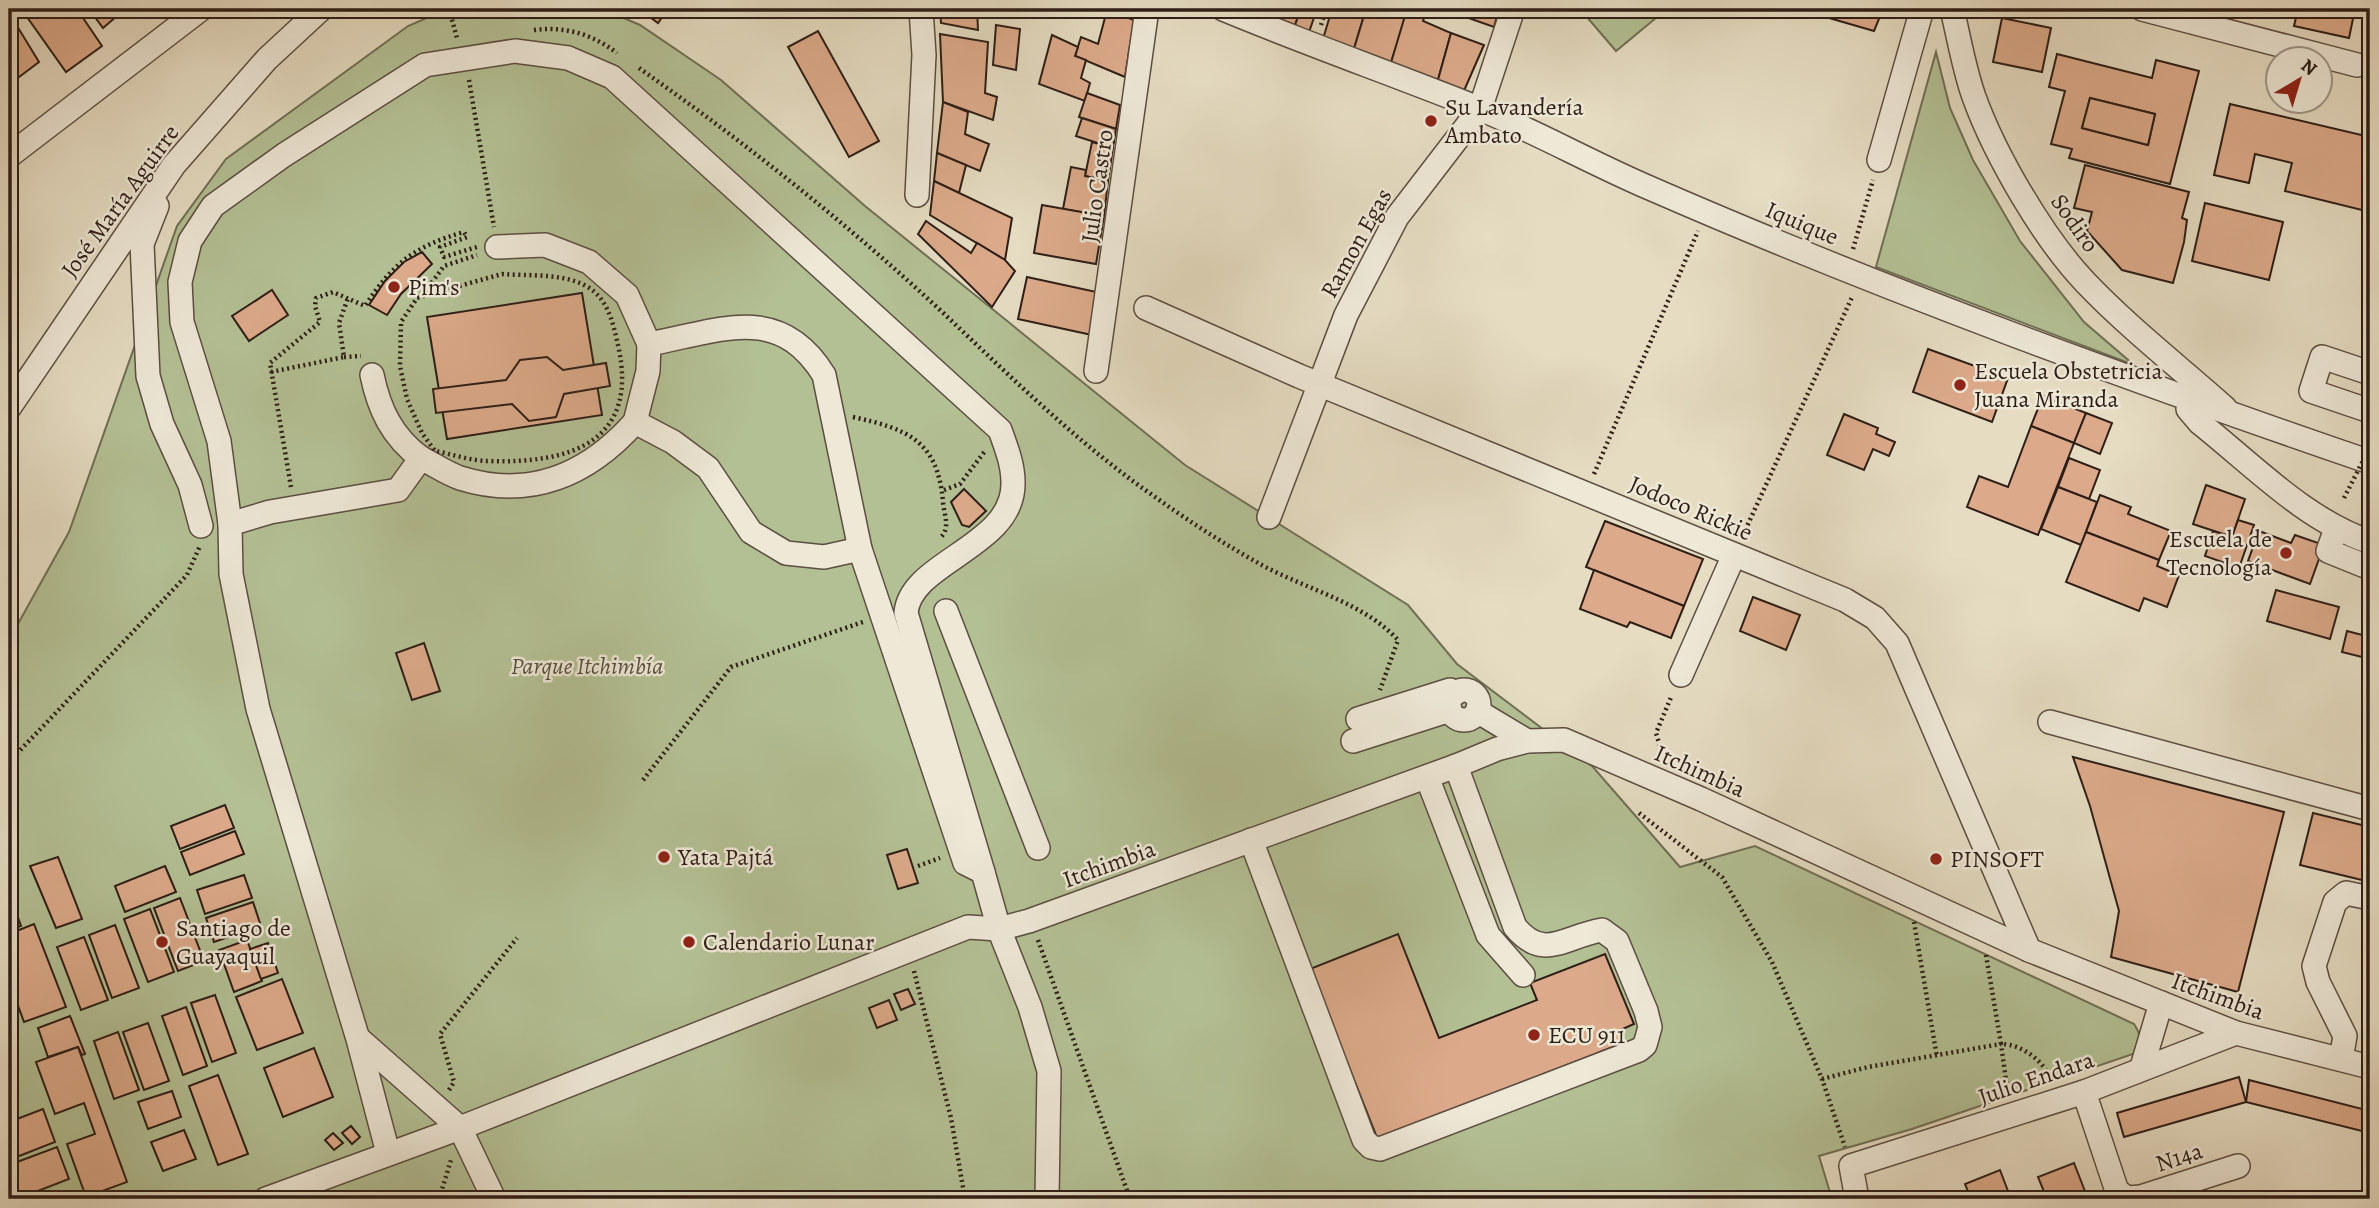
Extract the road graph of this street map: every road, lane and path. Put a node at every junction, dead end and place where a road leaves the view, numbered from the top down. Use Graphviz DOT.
graph roads {
  1 [pos="201,9"];
  2 [pos="321,9"];
  3 [pos="449,9"];
  4 [pos="921,9"];
  5 [pos="1147,9"];
  6 [pos="1223,9"];
  7 [pos="1513,9"];
  8 [pos="1922,9"];
  9 [pos="1952,9"];
  10 [pos="2142,9"];
  11 [pos="521,31"];
  12 [pos="464,44"];
  13 [pos="623,57"];
  14 [pos="633,65"];
  15 [pos="2357,65"];
  16 [pos="1480,109"];
  17 [pos="9,156"];
  18 [pos="1879,160"];
  19 [pos="174,164"];
  20 [pos="917,195"];
  21 [pos="1706,211"];
  22 [pos="493,246"];
  23 [pos="1855,272"];
  24 [pos="421,297"];
  25 [pos="348,298"];
  26 [pos="1146,308"];
  27 [pos="649,344"];
  28 [pos="1096,371"];
  29 [pos="271,372"];
  30 [pos="2370,373"];
  31 [pos="372,375"];
  32 [pos="1318,383"];
  33 [pos="2189,400"];
  34 [pos="9,408"];
  35 [pos="2370,411"];
  36 [pos="832,414"];
  37 [pos="2232,415"];
  38 [pos="635,422"];
  39 [pos="1000,430"];
  40 [pos="2370,447"];
  41 [pos="421,458"];
  42 [pos="2370,463"];
  43 [pos="944,490"];
  44 [pos="1586,492"];
  45 [pos="2344,498"];
  46 [pos="295,508"];
  47 [pos="1269,517"];
  48 [pos="230,524"];
  49 [pos="201,526"];
  50 [pos="2336,529"];
  51 [pos="936,542"];
  52 [pos="2370,542"];
  53 [pos="860,550"];
  54 [pos="1734,555"];
  55 [pos="2370,568"];
  56 [pos="946,611"];
  57 [pos="884,615"];
  58 [pos="1681,675"];
  59 [pos="1453,702"];
  60 [pos="1382,712"];
  61 [pos="2050,722"];
  62 [pos="1527,741"];
  63 [pos="1660,746"];
  64 [pos="9,762"];
  65 [pos="1456,766"];
  66 [pos="1427,777"];
  67 [pos="643,780"];
  68 [pos="2370,810"];
  69 [pos="1640,813"];
  70 [pos="1251,840"];
  71 [pos="1038,848"];
  72 [pos="983,872"];
  73 [pos="2370,898"];
  74 [pos="1029,920"];
  75 [pos="1914,922"];
  76 [pos="999,929"];
  77 [pos="517,937"];
  78 [pos="2029,950"];
  79 [pos="1986,955"];
  80 [pos="912,962"];
  81 [pos="1523,975"];
  82 [pos="2161,1003"];
  83 [pos="2236,1033"];
  84 [pos="358,1039"];
  85 [pos="2001,1044"];
  86 [pos="1937,1057"];
  87 [pos="2341,1059"];
  88 [pos="2142,1067"];
  89 [pos="2370,1067"];
  90 [pos="1822,1079"];
  91 [pos="2050,1081"];
  92 [pos="2084,1092"];
  93 [pos="2008,1095"];
  94 [pos="438,1108"];
  95 [pos="460,1128"];
  96 [pos="388,1153"];
  97 [pos="1851,1166"];
  98 [pos="2238,1166"];
  99 [pos="265,1199"];
  100 [pos="494,1199"];
  101 [pos="965,1199"];
  102 [pos="1047,1199"];
  103 [pos="1130,1199"];
  104 [pos="1857,1199"];
  1 -- 17 [label="street"];
  2 -- 19 [label="street, José María Aguirre"];
  3 -- 12 [label="path"];
  4 -- 20 [label="street"];
  5 -- 28 [label="street, Julio Castro"];
  6 -- 16 [label="street, Iquique"];
  7 -- 16 [label="street, Ramon Egas"];
  8 -- 18 [label="street"];
  9 -- 37 [label="street, Sodiro"];
  10 -- 15 [label="street"];
  11 -- 13 [label="path"];
  12 -- 22 [label="path"];
  12 -- 39 [label="street"];
  12 -- 48 [label="street"];
  14 -- 60 [label="path"];
  16 -- 21 [label="street, Iquique"];
  16 -- 32 [label="street, Ramon Egas"];
  18 -- 23 [label="path"];
  19 -- 34 [label="street, José María Aguirre"];
  19 -- 49 [label="street"];
  21 -- 23 [label="street, Iquique"];
  21 -- 44 [label="path"];
  22 -- 24 [label="path"];
  22 -- 25 [label="path"];
  22 -- 27 [label="street"];
  23 -- 33 [label="street, Iquique"];
  23 -- 54 [label="path"];
  24 -- 24 [label="path"];
  25 -- 29 [label="path"];
  25 -- 29 [label="path"];
  26 -- 32 [label="street, Jodoco Rickie"];
  27 -- 36 [label="street"];
  27 -- 38 [label="street"];
  29 -- 46 [label="path"];
  30 -- 35 [label="street"];
  31 -- 41 [label="street"];
  32 -- 44 [label="street, Jodoco Rickie"];
  32 -- 47 [label="street, Ramon Egas"];
  33 -- 37 [label="street, Iquique"];
  33 -- 50 [label="street"];
  36 -- 43 [label="path"];
  36 -- 53 [label="street"];
  37 -- 42 [label="street, Iquique"];
  38 -- 41 [label="street"];
  38 -- 53 [label="street"];
  39 -- 43 [label="path"];
  39 -- 72 [label="street"];
  40 -- 45 [label="path, bridge"];
  41 -- 46 [label="street"];
  43 -- 51 [label="path"];
  44 -- 54 [label="street, Jodoco Rickie"];
  46 -- 48 [label="street"];
  48 -- 84 [label="street"];
  49 -- 64 [label="path"];
  50 -- 52 [label="street"];
  50 -- 55 [label="street"];
  53 -- 57 [label="street"];
  54 -- 58 [label="street"];
  54 -- 78 [label="street, Jodoco Rickie"];
  56 -- 71 [label="street"];
  57 -- 67 [label="path"];
  57 -- 72 [label="street"];
  58 -- 63 [label="path"];
  59 -- 60 [label="street"];
  59 -- 60 [label="street"];
  59 -- 62 [label="street"];
  61 -- 68 [label="street"];
  62 -- 65 [label="street, Itchimbia"];
  62 -- 78 [label="street, Itchimbia"];
  65 -- 66 [label="street, Itchimbia"];
  65 -- 70 [label="street"];
  66 -- 70 [label="street, Itchimbia"];
  66 -- 81 [label="street"];
  69 -- 90 [label="path"];
  70 -- 74 [label="street, Itchimbia"];
  72 -- 76 [label="street"];
  73 -- 87 [label="street"];
  74 -- 76 [label="street, Itchimbia"];
  74 -- 103 [label="path"];
  75 -- 86 [label="path"];
  76 -- 95 [label="street, Itchimbia"];
  76 -- 102 [label="street"];
  77 -- 94 [label="path"];
  78 -- 82 [label="street, Itchimbia"];
  79 -- 85 [label="path"];
  80 -- 101 [label="path"];
  82 -- 83 [label="street, Itchimbia"];
  82 -- 88 [label="street"];
  83 -- 87 [label="street, Itchimbia"];
  83 -- 88 [label="street, Julio Endara"];
  84 -- 94 [label="street"];
  84 -- 96 [label="street"];
  85 -- 86 [label="path"];
  85 -- 91 [label="path"];
  85 -- 93 [label="path"];
  86 -- 90 [label="path"];
  87 -- 89 [label="street, Itchimbia"];
  88 -- 92 [label="street, Julio Endara"];
  90 -- 97 [label="path"];
  92 -- 97 [label="street, Julio Endara"];
  92 -- 98 [label="street, N14a"];
  94 -- 95 [label="street"];
  95 -- 96 [label="street, Itchimbia"];
  95 -- 100 [label="street"];
  96 -- 99 [label="street, Itchimbia"];
  97 -- 104 [label="street"];
}
